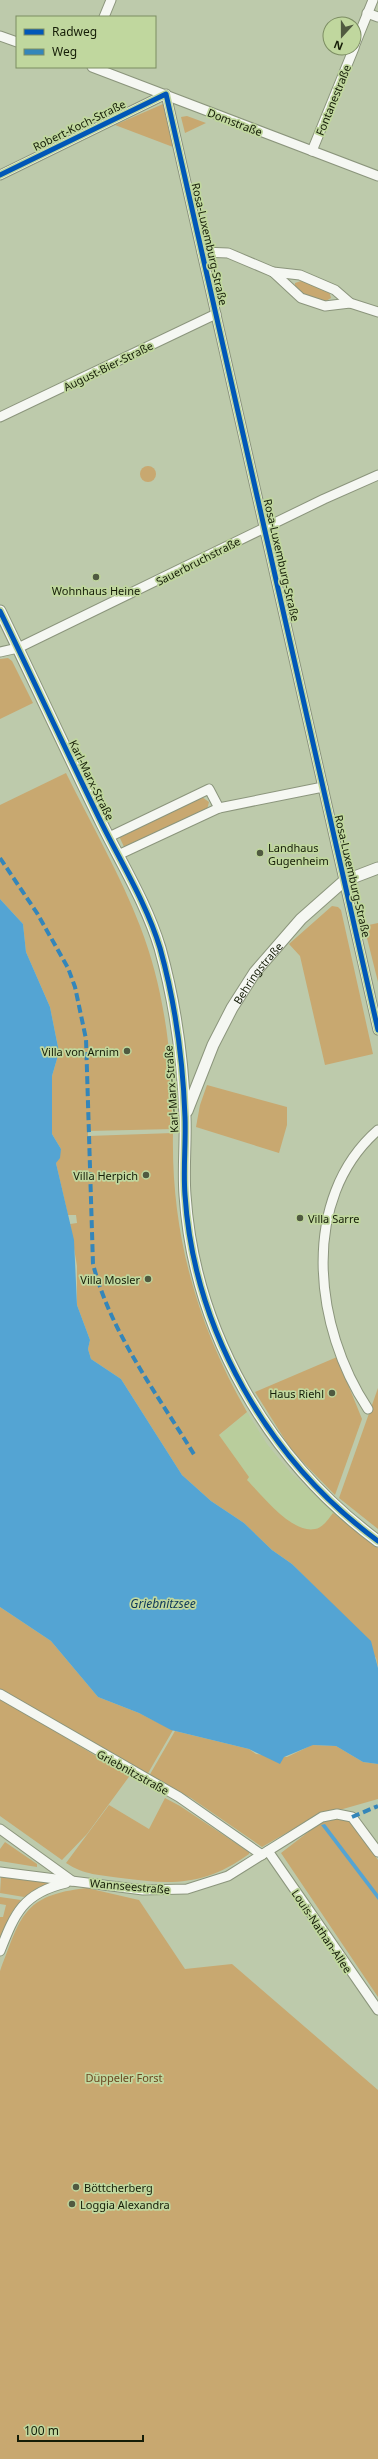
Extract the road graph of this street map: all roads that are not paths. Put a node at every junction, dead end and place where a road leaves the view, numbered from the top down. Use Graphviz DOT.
graph roads {
  1 [pos="110,0"];
  2 [pos="373,0"];
  3 [pos="367,14"];
  4 [pos="104,16"];
  5 [pos="378,17"];
  6 [pos="362,27"];
  7 [pos="0,36"];
  8 [pos="16,42"];
  9 [pos="351,56"];
  10 [pos="95,68"];
  11 [pos="166,94"];
  12 [pos="312,151"];
  13 [pos="0,174"];
  14 [pos="378,176"];
  15 [pos="202,252"];
  16 [pos="273,272"];
  17 [pos="350,303"];
  18 [pos="378,312"];
  19 [pos="216,314"];
  20 [pos="0,417"];
  21 [pos="378,475"];
  22 [pos="264,528"];
  23 [pos="0,611"];
  24 [pos="18,648"];
  25 [pos="0,652"];
  26 [pos="323,787"];
  27 [pos="218,808"];
  28 [pos="109,837"];
  29 [pos="118,855"];
  30 [pos="378,868"];
  31 [pos="344,881"];
  32 [pos="378,1030"];
  33 [pos="185,1117"];
  34 [pos="378,1130"];
  35 [pos="368,1409"];
  36 [pos="378,1541"];
  37 [pos="0,1694"];
  38 [pos="0,1829"];
  39 [pos="378,1852"];
  40 [pos="265,1853"];
  41 [pos="0,1872"];
  42 [pos="74,1882"];
  43 [pos="0,1951"];
  44 [pos="378,2010"];
  1 -- 4 [label="street"];
  2 -- 3 [label="street, Fontanestraße"];
  3 -- 5 [label="street"];
  3 -- 6 [label="street, Fontanestraße"];
  7 -- 8 [label="street"];
  9 -- 12 [label="street, Fontanestraße"];
  10 -- 11 [label="street, Domstraße"];
  11 -- 12 [label="street, Domstraße"];
  11 -- 13 [label="street, Robert-Koch-Straße"];
  11 -- 15 [label="street, Rosa-Luxemburg-Straße"];
  12 -- 14 [label="street, Domstraße"];
  15 -- 16 [label="street"];
  15 -- 19 [label="street, Rosa-Luxemburg-Straße"];
  16 -- 17 [label="street"];
  16 -- 17 [label="street"];
  17 -- 18 [label="street"];
  19 -- 20 [label="street, August-Bier-Straße"];
  19 -- 22 [label="street, Rosa-Luxemburg-Straße"];
  21 -- 22 [label="street, Sauerbruchstraße"];
  22 -- 24 [label="street, Sauerbruchstraße"];
  22 -- 26 [label="street, Rosa-Luxemburg-Straße"];
  23 -- 24 [label="street, Karl-Marx-Straße"];
  24 -- 25 [label="street, Sauerbruchstraße"];
  24 -- 28 [label="street, Karl-Marx-Straße"];
  26 -- 27 [label="street"];
  26 -- 31 [label="street, Rosa-Luxemburg-Straße"];
  27 -- 28 [label="street"];
  27 -- 29 [label="street"];
  28 -- 29 [label="street, Karl-Marx-Straße"];
  29 -- 33 [label="street, Karl-Marx-Straße"];
  30 -- 31 [label="street, Behringstraße"];
  31 -- 32 [label="street, Rosa-Luxemburg-Straße"];
  31 -- 33 [label="street, Behringstraße"];
  33 -- 36 [label="street, Karl-Marx-Straße"];
  34 -- 35 [label="street"];
  37 -- 40 [label="street, Griebnitzstraße"];
  38 -- 42 [label="street, Wannseestraße"];
  39 -- 40 [label="street, Wannseestraße"];
  40 -- 42 [label="street, Wannseestraße"];
  40 -- 44 [label="street, Louis-Nathan-Allee"];
  41 -- 42 [label="street"];
  42 -- 43 [label="street"];
}
